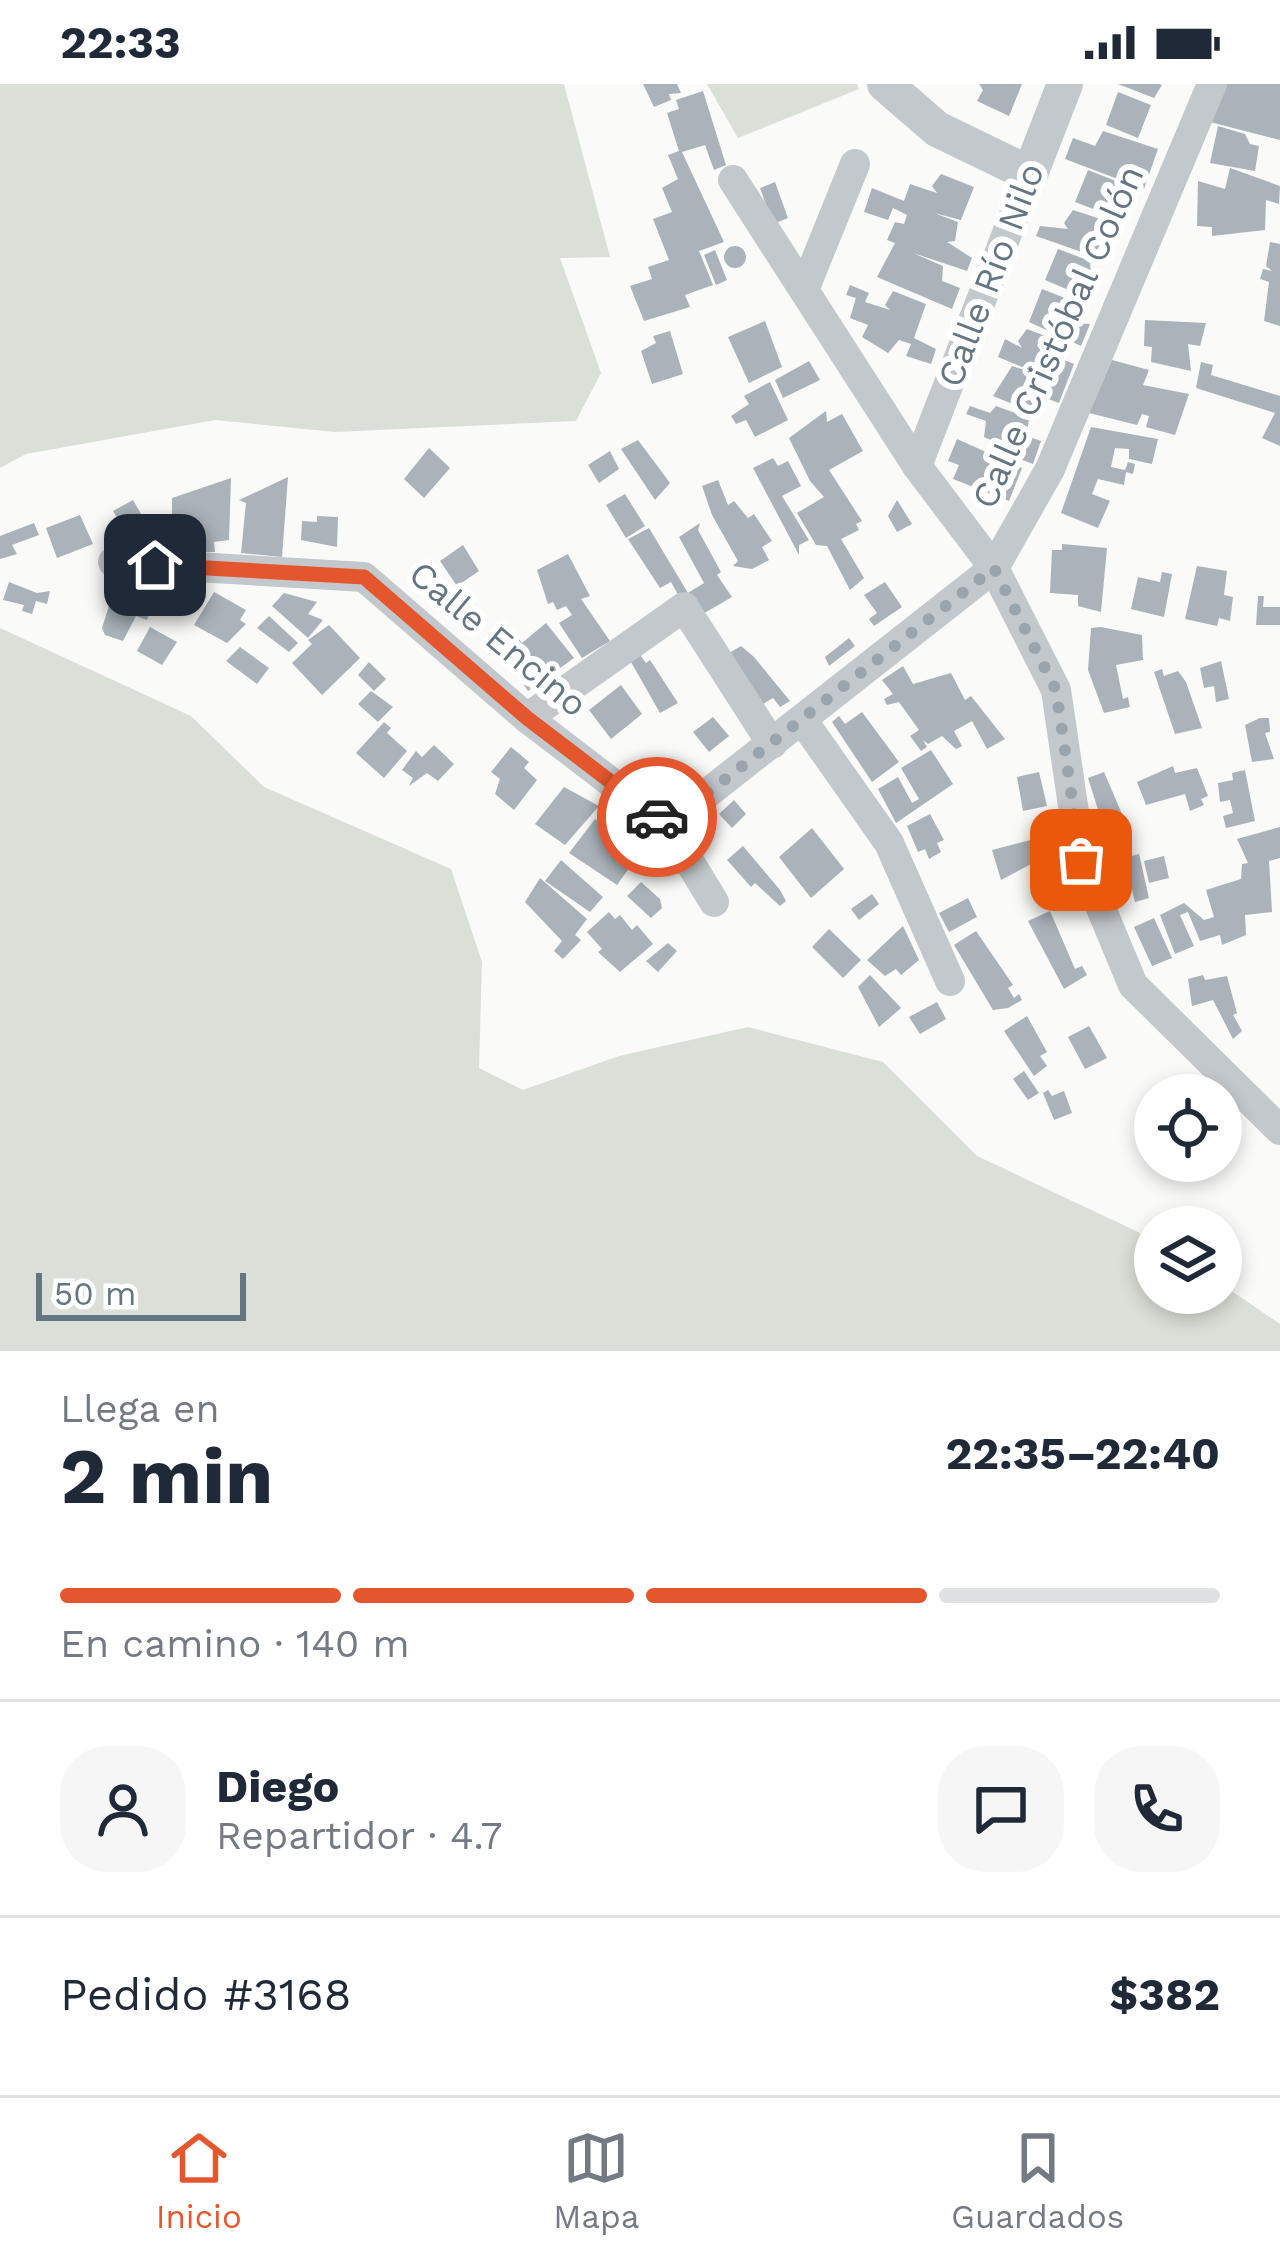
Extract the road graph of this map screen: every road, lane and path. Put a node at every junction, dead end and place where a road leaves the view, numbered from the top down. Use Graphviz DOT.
graph roads {
  1 [pos="886,84"];
  2 [pos="1066,84"];
  3 [pos="1212,84"];
  4 [pos="856,164"];
  5 [pos="1030,174"];
  6 [pos="733,180"];
  7 [pos="804,290"];
  8 [pos="917,466"];
  9 [pos="113,562"];
  10 [pos="994,568"];
  11 [pos="527,718"];
  12 [pos="802,721"];
  13 [pos="772,744"];
  14 [pos="667,825"];
  15 [pos="714,902"];
  16 [pos="950,980"];
  17 [pos="1280,1130"];
  1 -- 5 [label="street"];
  2 -- 5 [label="street, Calle Río Nilo"];
  3 -- 10 [label="street, Calle Cristóbal Colón"];
  4 -- 7 [label="street"];
  5 -- 8 [label="street, Calle Río Nilo"];
  6 -- 7 [label="street"];
  7 -- 8 [label="street"];
  8 -- 10 [label="street"];
  9 -- 11 [label="street, Calle Encino"];
  10 -- 12 [label="street, Calle Cristóbal Colón"];
  10 -- 17 [label="street"];
  11 -- 13 [label="street"];
  11 -- 14 [label="street, Calle Encino"];
  12 -- 13 [label="street, Calle Cristóbal Colón"];
  12 -- 16 [label="street"];
  13 -- 14 [label="street, Calle Cristóbal Colón"];
  14 -- 15 [label="street"];
}
